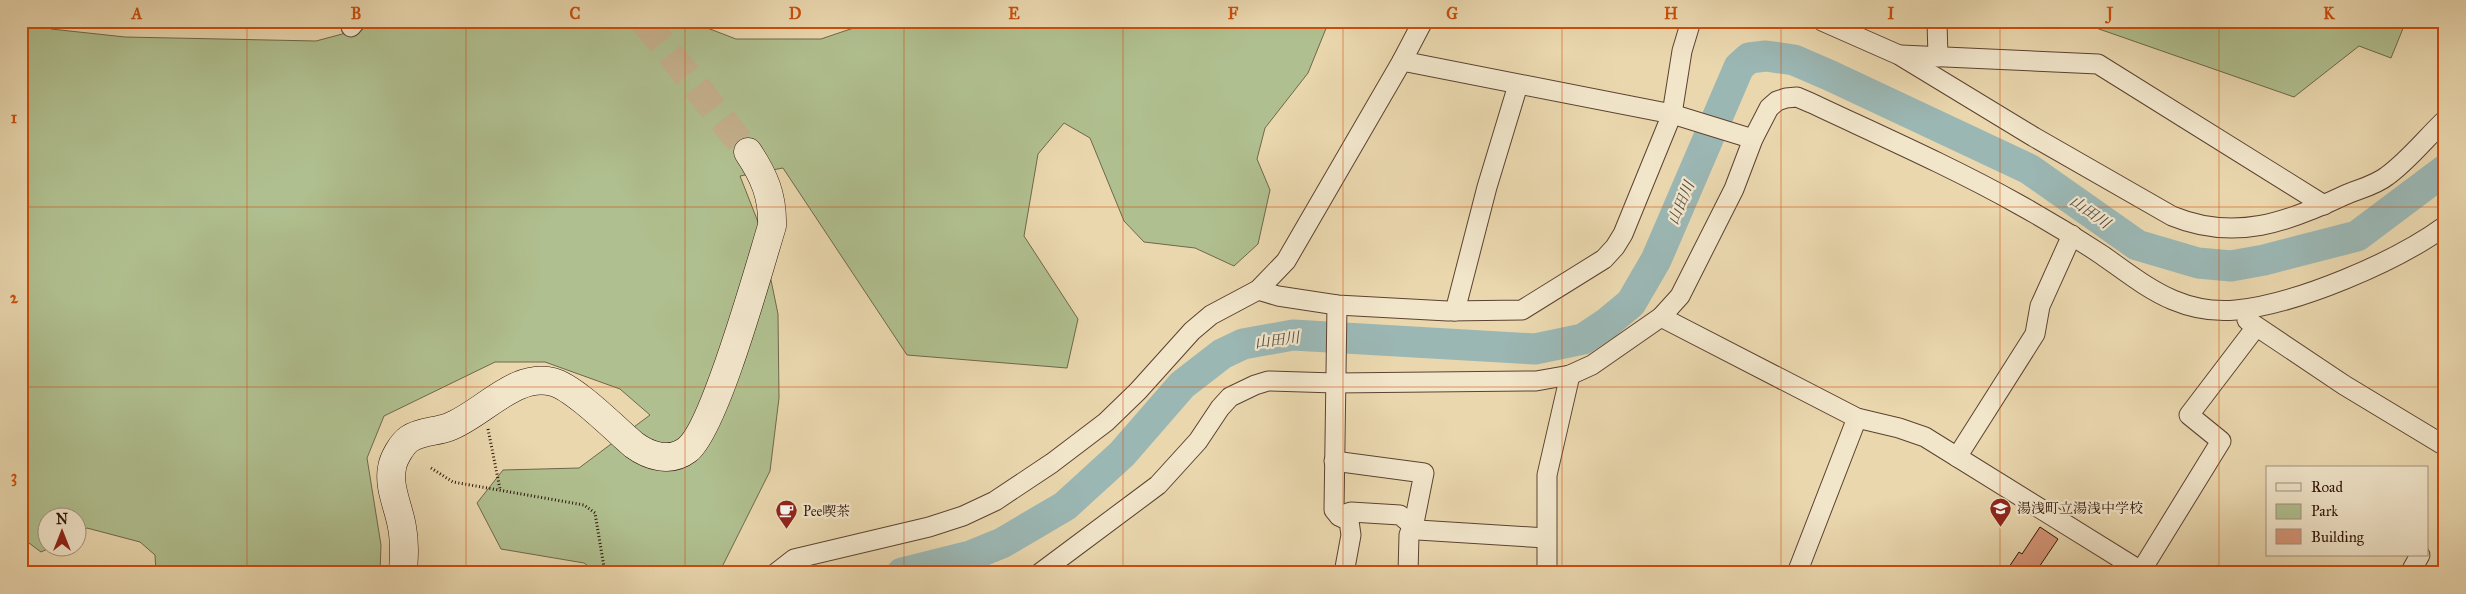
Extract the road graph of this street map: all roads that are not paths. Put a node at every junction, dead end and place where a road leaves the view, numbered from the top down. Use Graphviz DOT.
graph roads {
  1 [pos="1423,21"];
  2 [pos="1691,21"];
  3 [pos="1822,21"];
  4 [pos="1936,21"];
  5 [pos="1900,55"];
  6 [pos="1938,57"];
  7 [pos="1402,61"];
  8 [pos="1518,84"];
  9 [pos="1678,116"];
  10 [pos="2445,120"];
  11 [pos="1745,137"];
  12 [pos="748,152"];
  13 [pos="2324,205"];
  14 [pos="2445,226"];
  15 [pos="2072,235"];
  16 [pos="1258,290"];
  17 [pos="1336,310"];
  18 [pos="2234,310"];
  19 [pos="1455,311"];
  20 [pos="1662,317"];
  21 [pos="2256,327"];
  22 [pos="1570,375"];
  23 [pos="1335,379"];
  24 [pos="1857,418"];
  25 [pos="2445,446"];
  26 [pos="1957,458"];
  27 [pos="1334,461"];
  28 [pos="1339,516"];
  29 [pos="1412,526"];
  30 [pos="1546,538"];
  31 [pos="2419,556"];
  32 [pos="2142,572"];
  33 [pos="403,573"];
  34 [pos="776,573"];
  35 [pos="1040,573"];
  36 [pos="1344,573"];
  37 [pos="1408,573"];
  38 [pos="1547,573"];
  39 [pos="1797,573"];
  40 [pos="2410,573"];
  1 -- 7 [label="street"];
  2 -- 9 [label="street"];
  3 -- 5 [label="street"];
  4 -- 6 [label="street"];
  5 -- 6 [label="street"];
  5 -- 13 [label="street"];
  6 -- 13 [label="street"];
  7 -- 8 [label="street"];
  7 -- 16 [label="street"];
  8 -- 9 [label="street"];
  8 -- 19 [label="street"];
  9 -- 11 [label="street"];
  9 -- 19 [label="street"];
  10 -- 13 [label="street"];
  11 -- 15 [label="street"];
  11 -- 20 [label="street"];
  12 -- 33 [label="street"];
  14 -- 18 [label="street"];
  15 -- 18 [label="street"];
  15 -- 26 [label="street"];
  16 -- 17 [label="street"];
  16 -- 34 [label="street"];
  17 -- 19 [label="street"];
  17 -- 23 [label="street"];
  18 -- 21 [label="street"];
  20 -- 22 [label="street"];
  20 -- 24 [label="street"];
  21 -- 25 [label="street"];
  21 -- 32 [label="street"];
  22 -- 23 [label="street"];
  22 -- 30 [label="street"];
  23 -- 27 [label="street"];
  23 -- 35 [label="street"];
  24 -- 26 [label="street"];
  24 -- 39 [label="street"];
  26 -- 32 [label="street"];
  27 -- 28 [label="street"];
  27 -- 29 [label="street"];
  28 -- 29 [label="street"];
  28 -- 36 [label="street"];
  29 -- 30 [label="street"];
  29 -- 37 [label="street"];
  30 -- 38 [label="street"];
  31 -- 40 [label="street"];
}
